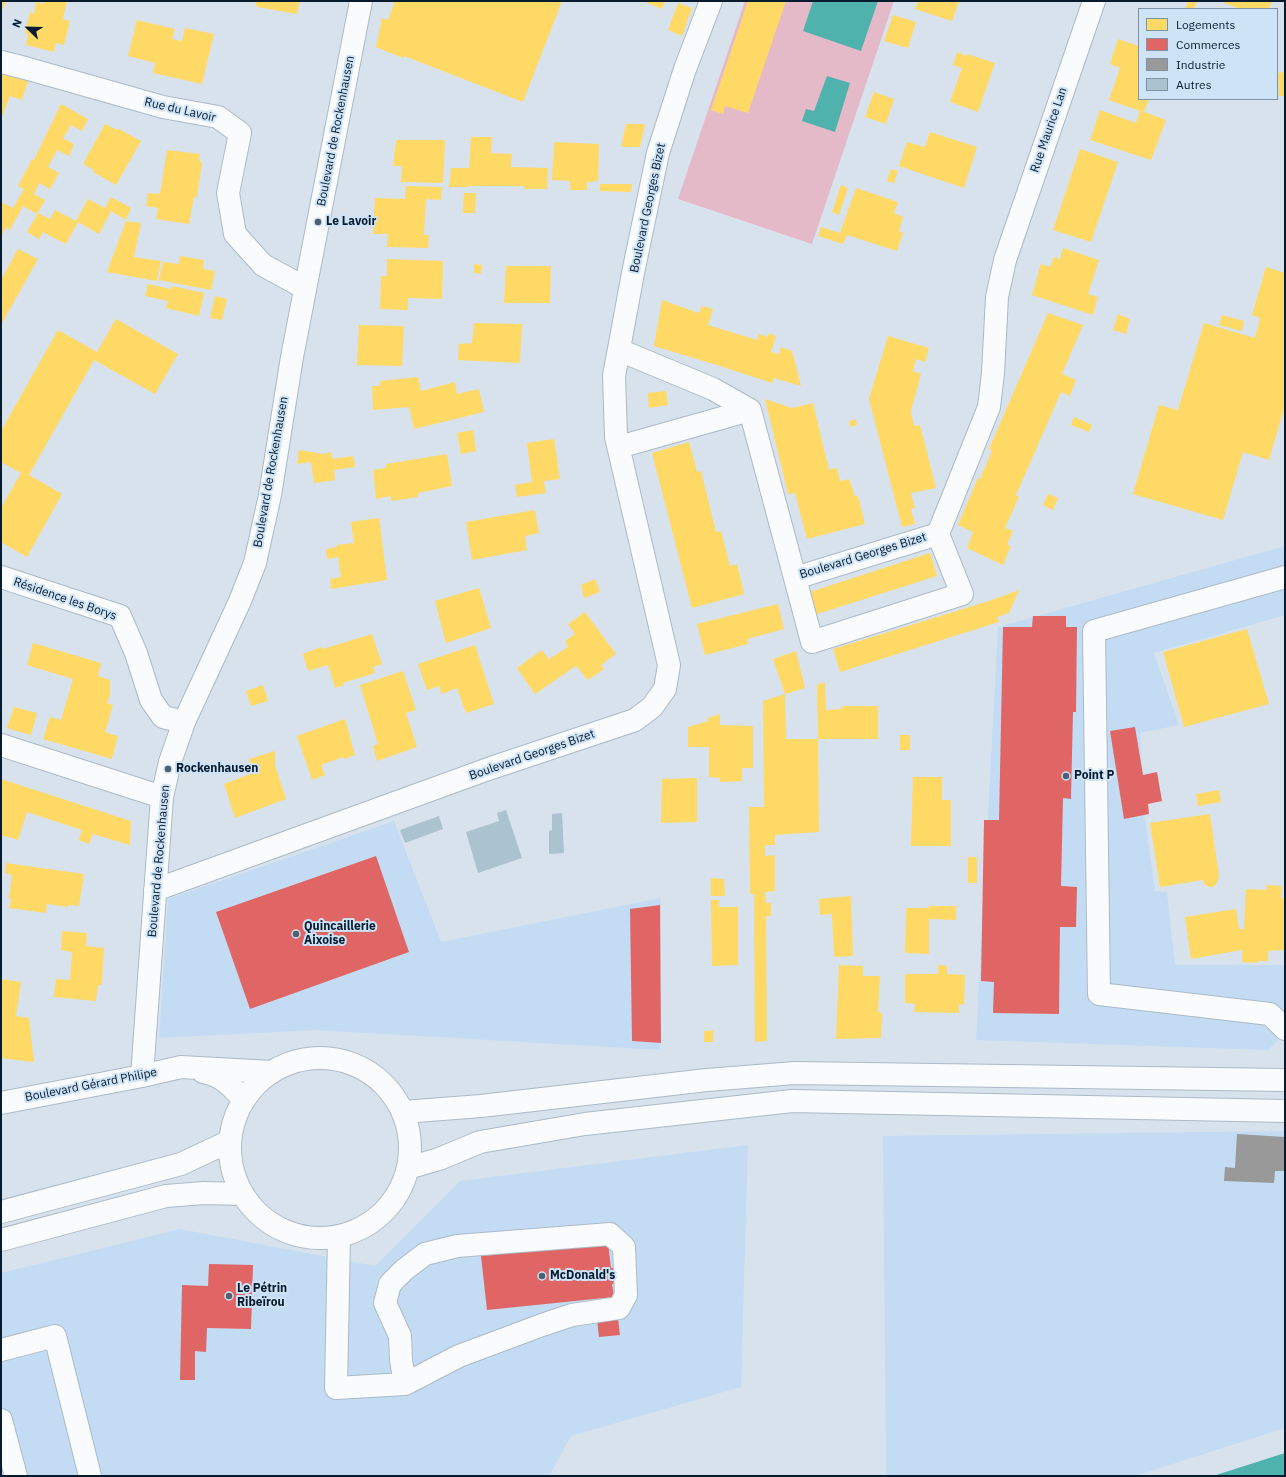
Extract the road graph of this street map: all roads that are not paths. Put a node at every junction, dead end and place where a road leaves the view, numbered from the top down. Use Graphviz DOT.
graph roads {
  1 [pos="361,1"];
  2 [pos="711,1"];
  3 [pos="1094,1"];
  4 [pos="1,62"];
  5 [pos="1005,260"];
  6 [pos="305,288"];
  7 [pos="619,350"];
  8 [pos="750,410"];
  9 [pos="619,447"];
  10 [pos="938,534"];
  11 [pos="1,577"];
  12 [pos="1285,577"];
  13 [pos="795,578"];
  14 [pos="184,722"];
  15 [pos="1,745"];
  16 [pos="162,798"];
  17 [pos="156,890"];
  18 [pos="1285,1029"];
  19 [pos="181,1067"];
  20 [pos="272,1072"];
  21 [pos="142,1076"];
  22 [pos="1285,1080"];
  23 [pos="244,1100"];
  24 [pos="1,1103"];
  25 [pos="1285,1111"];
  26 [pos="403,1112"];
  27 [pos="230,1141"];
  28 [pos="408,1168"];
  29 [pos="242,1194"];
  30 [pos="1,1212"];
  31 [pos="339,1236"];
  32 [pos="1,1240"];
  33 [pos="1,1350"];
  34 [pos="405,1384"];
  35 [pos="1,1420"];
  36 [pos="16,1476"];
  37 [pos="90,1476"];
  1 -- 6 [label="street, Boulevard de Rockenhausen"];
  2 -- 7 [label="street, Boulevard Georges Bizet"];
  3 -- 5 [label="street, Rue Maurice Lan"];
  4 -- 6 [label="street, Rue du Lavoir"];
  5 -- 10 [label="street, Boulevard Georges Bizet"];
  6 -- 14 [label="street, Boulevard de Rockenhausen"];
  7 -- 8 [label="street"];
  7 -- 9 [label="street, Boulevard Georges Bizet"];
  8 -- 9 [label="street"];
  8 -- 13 [label="street, Boulevard Georges Bizet"];
  9 -- 17 [label="street, Boulevard Georges Bizet"];
  10 -- 13 [label="street, Boulevard Georges Bizet"];
  10 -- 13 [label="street"];
  11 -- 14 [label="street, Résidence les Borys"];
  12 -- 18 [label="street"];
  14 -- 16 [label="street, Boulevard de Rockenhausen"];
  15 -- 16 [label="street"];
  16 -- 17 [label="street, Boulevard de Rockenhausen"];
  17 -- 21 [label="street, Boulevard de Rockenhausen"];
  19 -- 20 [label="street, Boulevard Gérard Philipe"];
  19 -- 21 [label="street, Boulevard Gérard Philipe"];
  19 -- 23 [label="street, Boulevard Gérard Philipe"];
  20 -- 23 [label="street"];
  20 -- 26 [label="street"];
  21 -- 24 [label="street, Boulevard Gérard Philipe"];
  22 -- 26 [label="street"];
  23 -- 27 [label="street"];
  25 -- 28 [label="street"];
  26 -- 28 [label="street"];
  27 -- 29 [label="street"];
  27 -- 30 [label="street"];
  28 -- 31 [label="street"];
  29 -- 31 [label="street"];
  29 -- 32 [label="street"];
  31 -- 34 [label="street"];
  33 -- 37 [label="street"];
  34 -- 34 [label="street"];
  35 -- 36 [label="street"];
}
